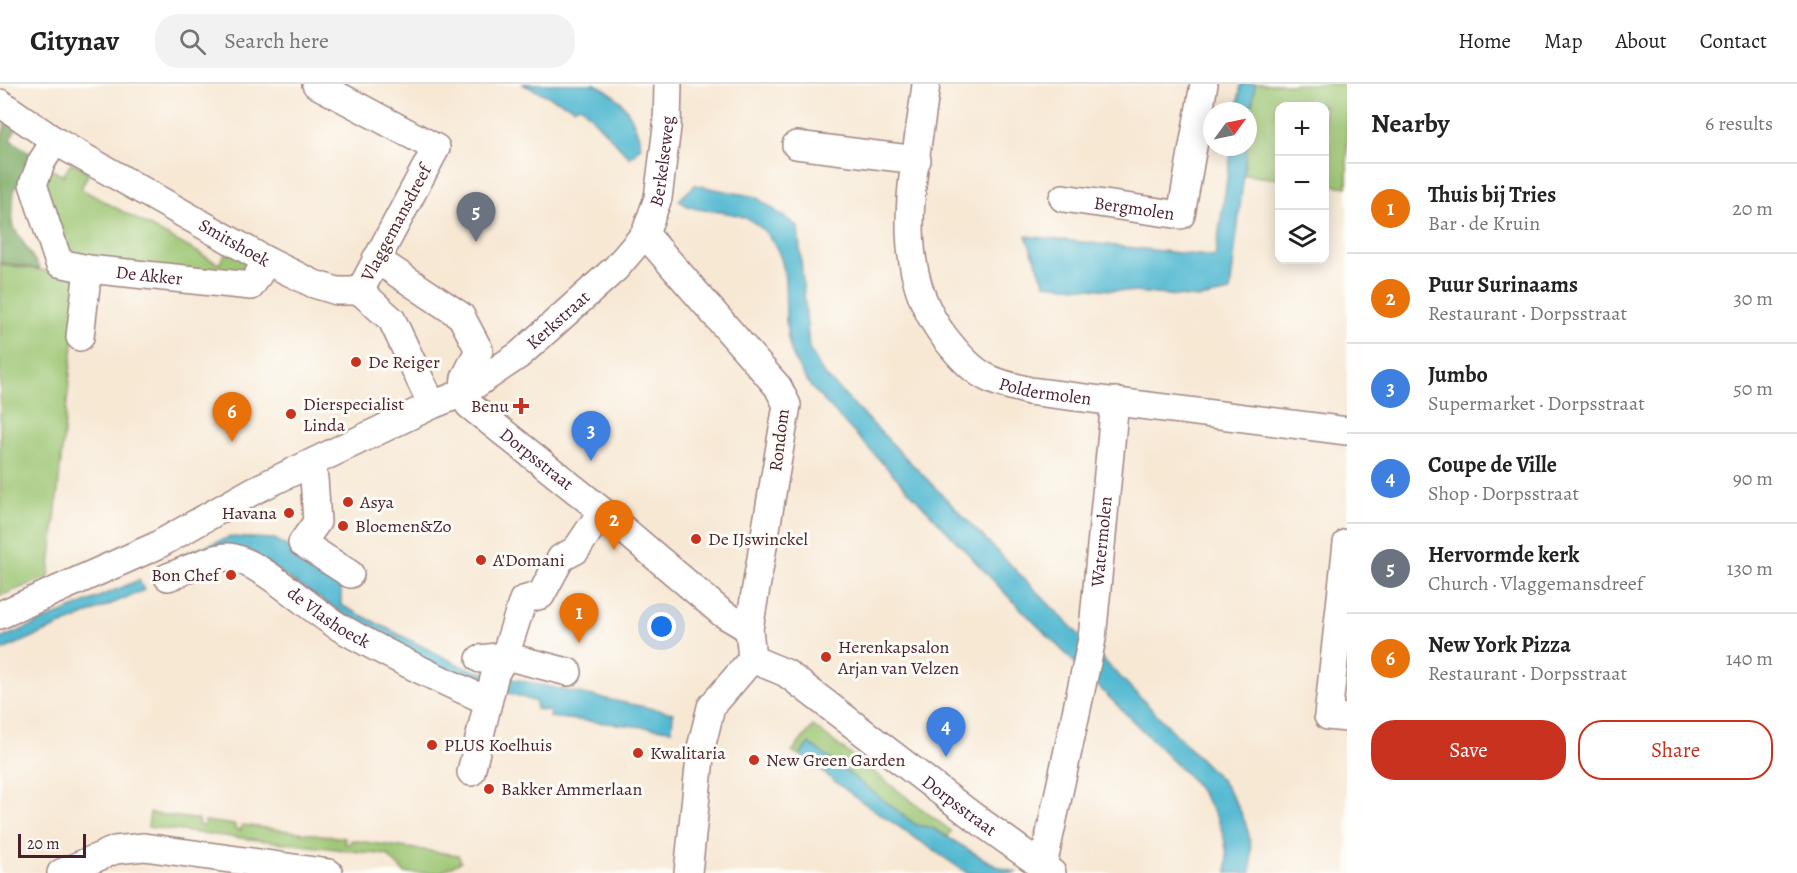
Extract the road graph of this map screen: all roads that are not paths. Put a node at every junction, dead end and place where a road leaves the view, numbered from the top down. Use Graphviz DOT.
graph roads {
  1 [pos="316,84"];
  2 [pos="668,84"];
  3 [pos="926,84"];
  4 [pos="1204,84"];
  5 [pos="5,106"];
  6 [pos="55,141"];
  7 [pos="796,145"];
  8 [pos="917,160"];
  9 [pos="1063,198"];
  10 [pos="645,234"];
  11 [pos="376,259"];
  12 [pos="267,261"];
  13 [pos="87,269"];
  14 [pos="360,291"];
  15 [pos="81,337"];
  16 [pos="464,393"];
  17 [pos="1115,401"];
  18 [pos="432,405"];
  19 [pos="1347,431"];
  20 [pos="309,465"];
  21 [pos="602,511"];
  22 [pos="1347,543"];
  23 [pos="350,574"];
  24 [pos="168,577"];
  25 [pos="0,615"];
  26 [pos="749,629"];
  27 [pos="752,658"];
  28 [pos="568,672"];
  29 [pos="492,677"];
  30 [pos="1084,681"];
  31 [pos="1347,717"];
  32 [pos="471,772"];
  33 [pos="211,864"];
  34 [pos="1048,870"];
  35 [pos="62,873"];
  36 [pos="329,873"];
  37 [pos="688,873"];
  1 -- 11 [label="street, Vlaggemansdreef"];
  2 -- 10 [label="street, Berkelseweg"];
  3 -- 8 [label="street, Poldermolen"];
  4 -- 9 [label="street, Bergmolen"];
  5 -- 6 [label="street, Smitshoek"];
  6 -- 12 [label="street, Smitshoek"];
  6 -- 13 [label="street"];
  7 -- 8 [label="street"];
  8 -- 17 [label="street, Poldermolen"];
  10 -- 16 [label="street, Kerkstraat"];
  10 -- 26 [label="street, Rondom"];
  11 -- 14 [label="street, Vlaggemansdreef"];
  11 -- 16 [label="street"];
  12 -- 13 [label="street, De Akker"];
  12 -- 14 [label="street, Smitshoek"];
  13 -- 15 [label="street"];
  14 -- 18 [label="street"];
  16 -- 18 [label="street"];
  16 -- 21 [label="street, Dorpsstraat"];
  17 -- 19 [label="street, Poldermolen"];
  17 -- 30 [label="street, Watermolen"];
  18 -- 20 [label="street"];
  20 -- 23 [label="street"];
  20 -- 25 [label="street"];
  21 -- 26 [label="street, Dorpsstraat"];
  21 -- 29 [label="street"];
  22 -- 31 [label="street"];
  24 -- 29 [label="street, de Vlashoeck"];
  26 -- 27 [label="street, Rondom"];
  27 -- 34 [label="street, Dorpsstraat"];
  27 -- 37 [label="street"];
  28 -- 29 [label="street"];
  29 -- 32 [label="street"];
  30 -- 34 [label="street, Dorpsstraat"];
  33 -- 35 [label="street"];
  33 -- 36 [label="street"];
}
